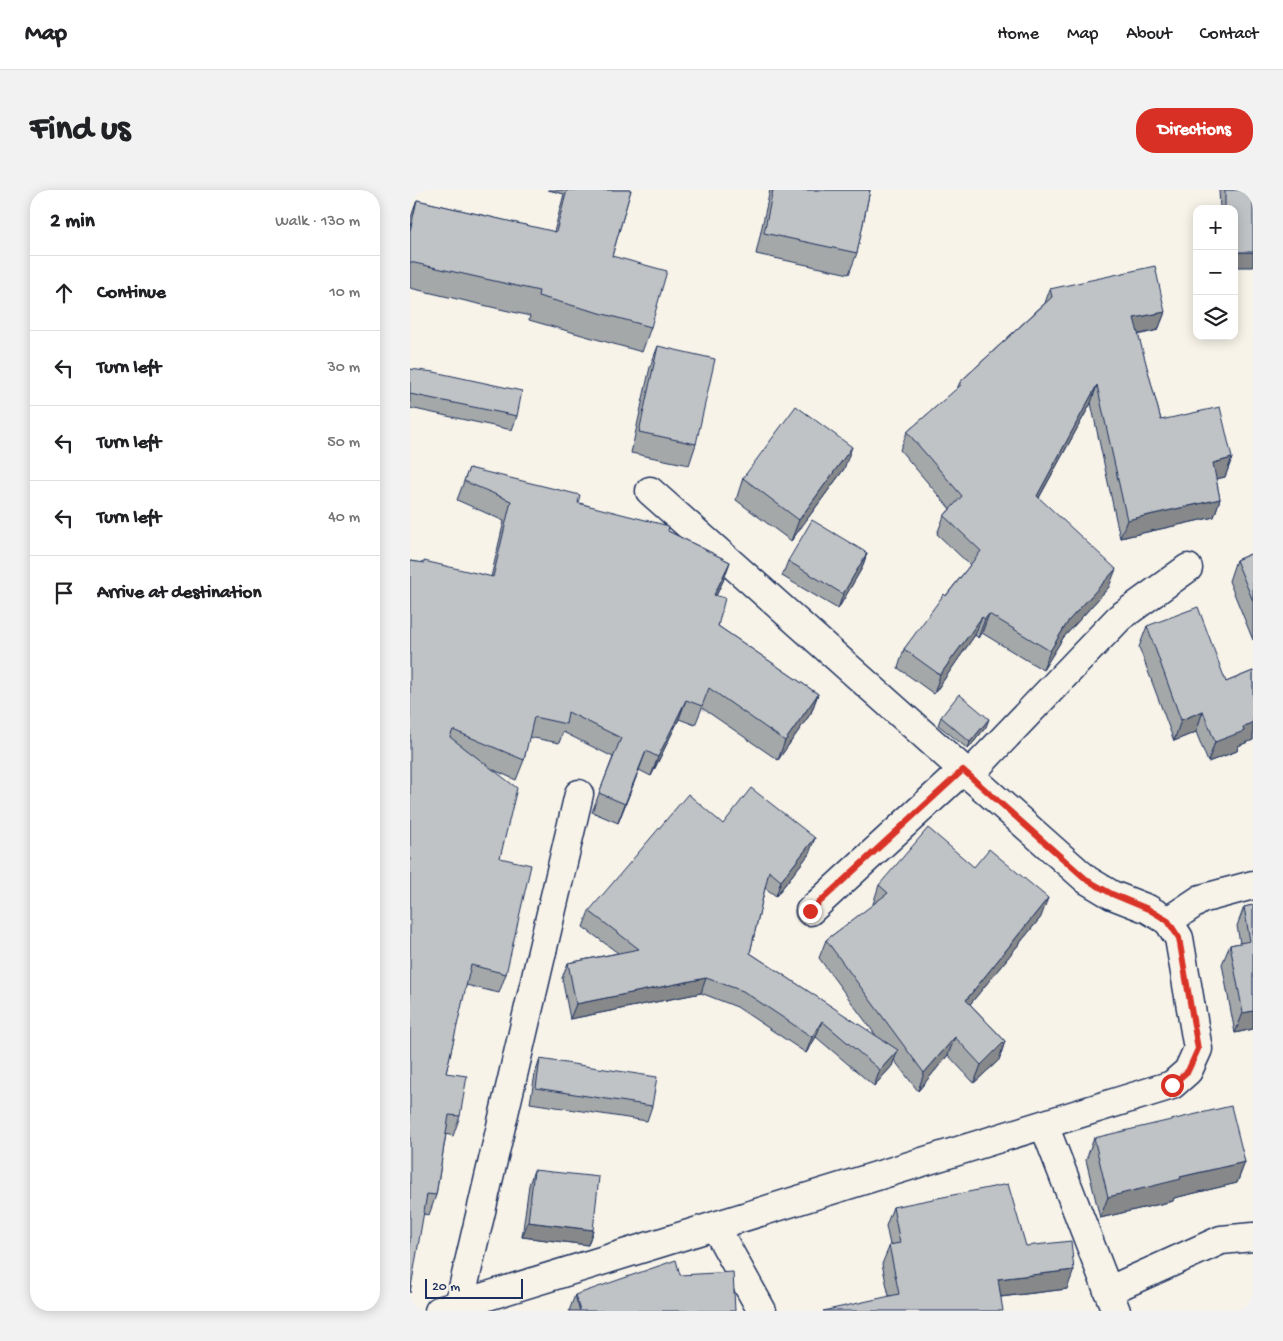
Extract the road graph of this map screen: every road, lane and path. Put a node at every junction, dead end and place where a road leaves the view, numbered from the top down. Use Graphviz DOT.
graph roads {
  1 [pos="650,491"];
  2 [pos="1188,568"];
  3 [pos="966,773"];
  4 [pos="579,794"];
  5 [pos="1253,885"];
  6 [pos="810,911"];
  7 [pos="1168,921"];
  8 [pos="1044,1125"];
  9 [pos="715,1226"];
  10 [pos="1253,1237"];
  11 [pos="1112,1301"];
  12 [pos="449,1308"];
  13 [pos="762,1311"];
  1 -- 3 [label="street"];
  2 -- 3 [label="street"];
  3 -- 6 [label="street"];
  3 -- 7 [label="street"];
  4 -- 12 [label="street"];
  5 -- 7 [label="street"];
  7 -- 8 [label="street"];
  8 -- 9 [label="street"];
  8 -- 11 [label="street"];
  9 -- 12 [label="street"];
  9 -- 13 [label="street"];
  10 -- 11 [label="street"];
}
